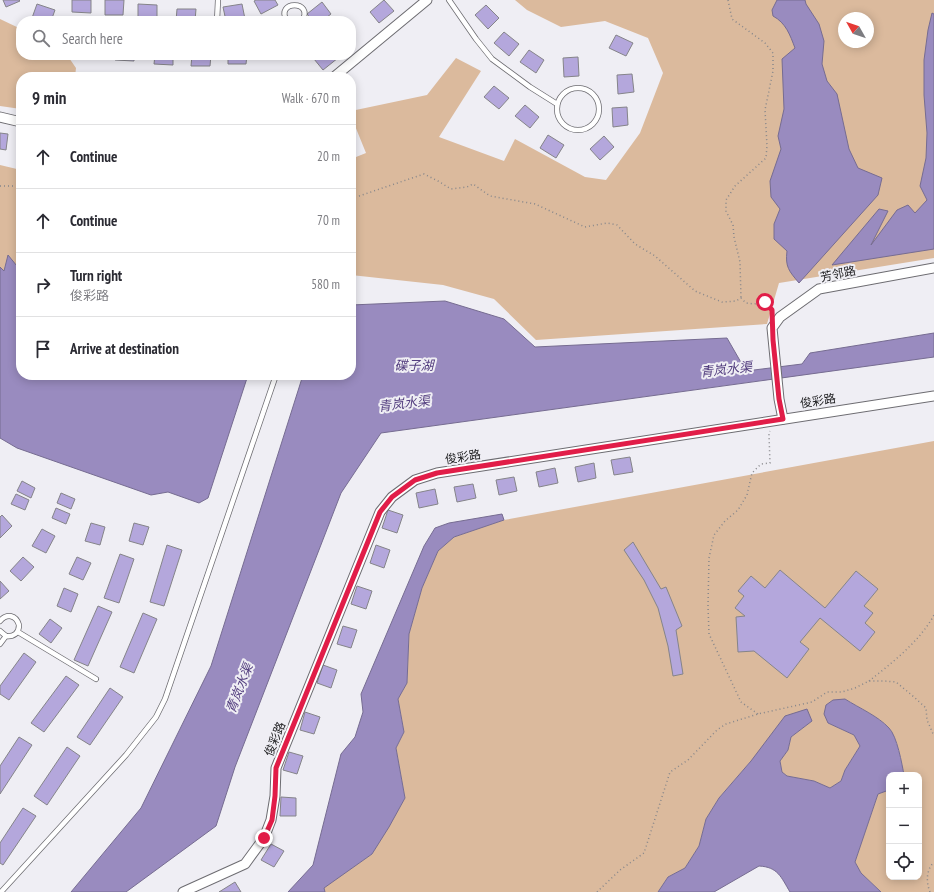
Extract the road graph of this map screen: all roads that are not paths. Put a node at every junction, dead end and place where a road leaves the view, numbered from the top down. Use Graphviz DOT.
graph roads {
  1 [pos="218,0"];
  2 [pos="427,0"];
  3 [pos="444,0"];
  4 [pos="449,0"];
  5 [pos="217,16"];
  6 [pos="284,16"];
  7 [pos="304,16"];
  8 [pos="356,59"];
  9 [pos="355,60"];
  10 [pos="340,72"];
  11 [pos="557,104"];
  12 [pos="0,117"];
  13 [pos="16,121"];
  14 [pos="934,268"];
  15 [pos="274,380"];
  16 [pos="934,396"];
  17 [pos="783,419"];
  18 [pos="0,621"];
  19 [pos="0,632"];
  20 [pos="18,632"];
  21 [pos="6,636"];
  22 [pos="0,644"];
  23 [pos="96,679"];
  24 [pos="1,892"];
  25 [pos="183,892"];
  1 -- 5 [label="lane"];
  2 -- 8 [label="street"];
  3 -- 4 [label="lane"];
  4 -- 11 [label="lane"];
  6 -- 7 [label="lane"];
  9 -- 10 [label="street"];
  11 -- 11 [label="lane"];
  12 -- 13 [label="street"];
  14 -- 17 [label="street, 芳邻路"];
  15 -- 24 [label="lane"];
  16 -- 17 [label="street, 俊彩路"];
  17 -- 25 [label="street, 俊彩路"];
  18 -- 20 [label="lane"];
  19 -- 21 [label="lane"];
  20 -- 21 [label="lane"];
  20 -- 23 [label="lane"];
  21 -- 22 [label="lane"];
}
